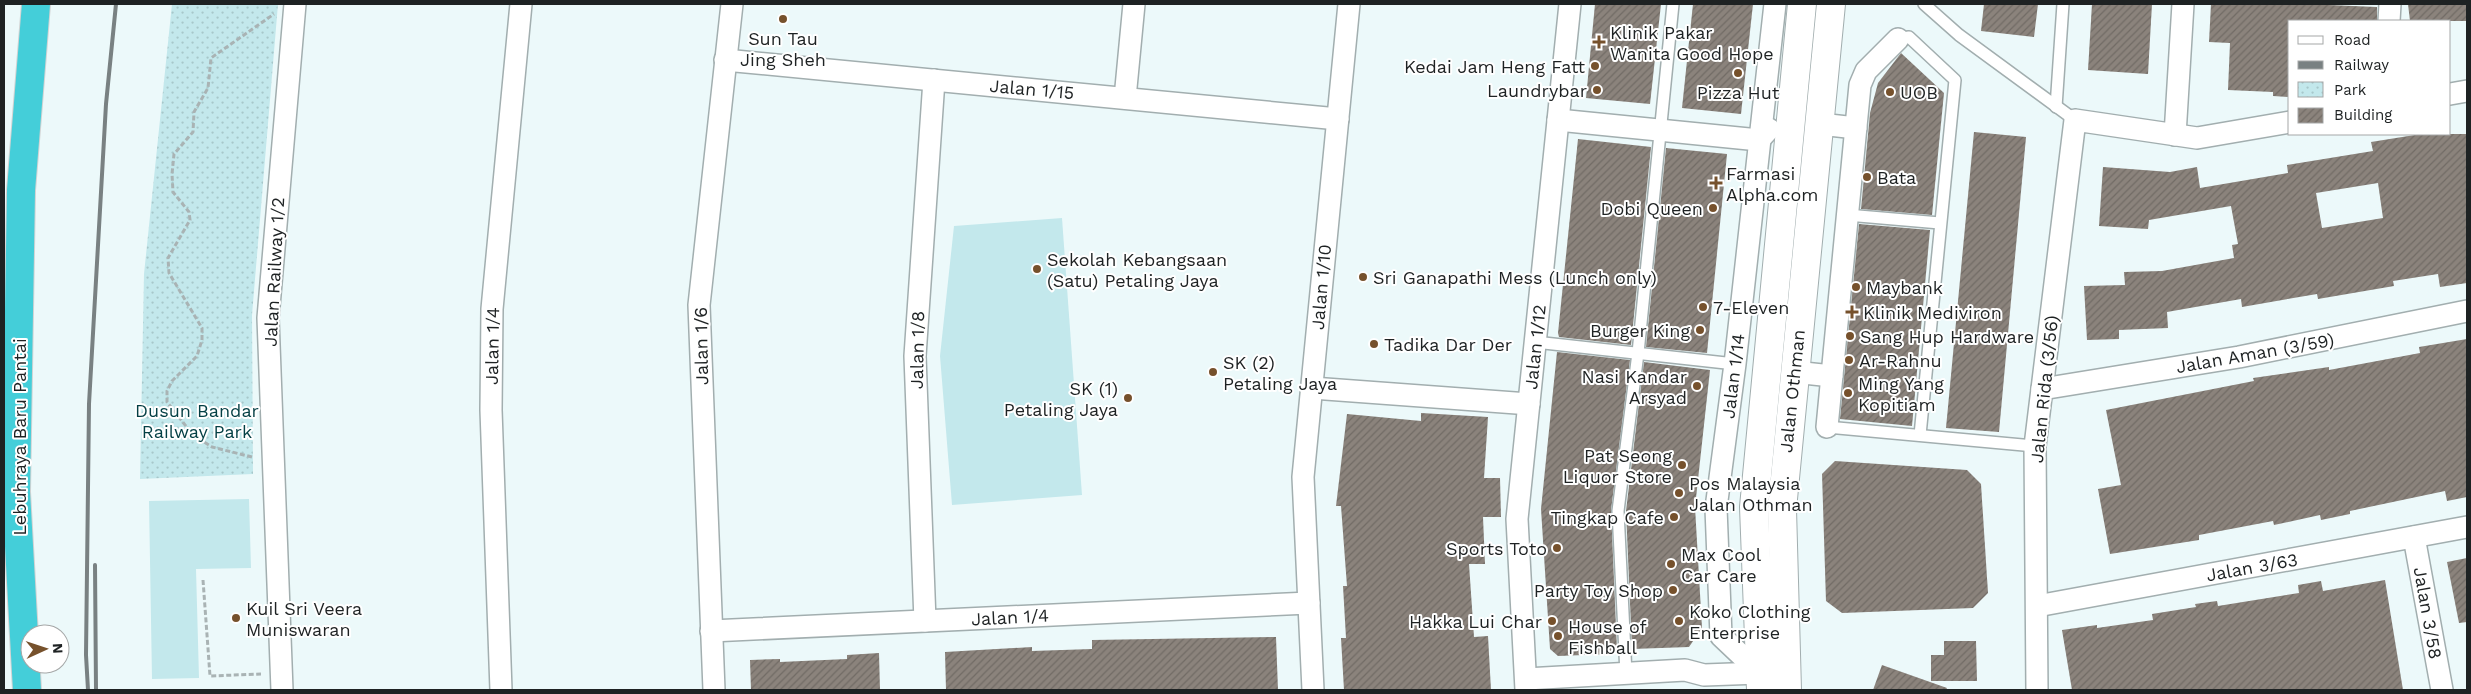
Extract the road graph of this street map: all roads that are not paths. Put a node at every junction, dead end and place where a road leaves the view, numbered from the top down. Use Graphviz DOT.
graph roads {
  1 [pos="36,4"];
  2 [pos="296,4"];
  3 [pos="521,4"];
  4 [pos="732,4"];
  5 [pos="1134,4"];
  6 [pos="1349,4"];
  7 [pos="1570,4"];
  8 [pos="1673,4"];
  9 [pos="1775,4"];
  10 [pos="1802,4"];
  11 [pos="1832,4"];
  12 [pos="1924,4"];
  13 [pos="2063,4"];
  14 [pos="2183,4"];
  15 [pos="2390,4"];
  16 [pos="2389,20"];
  17 [pos="1898,39"];
  18 [pos="725,60"];
  19 [pos="934,80"];
  20 [pos="2467,91"];
  21 [pos="2451,94"];
  22 [pos="1125,98"];
  23 [pos="1791,106"];
  24 [pos="2056,107"];
  25 [pos="1338,119"];
  26 [pos="1558,120"];
  27 [pos="2075,120"];
  28 [pos="2288,122"];
  29 [pos="1820,124"];
  30 [pos="1856,128"];
  31 [pos="1660,129"];
  32 [pos="2175,135"];
  33 [pos="1759,140"];
  34 [pos="1847,215"];
  35 [pos="1940,223"];
  36 [pos="2467,311"];
  37 [pos="1535,342"];
  38 [pos="1638,353"];
  39 [pos="1735,364"];
  40 [pos="1794,372"];
  41 [pos="1832,376"];
  42 [pos="1312,388"];
  43 [pos="2042,389"];
  44 [pos="1529,404"];
  45 [pos="1827,426"];
  46 [pos="1920,436"];
  47 [pos="2035,446"];
  48 [pos="2467,527"];
  49 [pos="2414,537"];
  50 [pos="1309,603"];
  51 [pos="2037,606"];
  52 [pos="925,621"];
  53 [pos="711,631"];
  54 [pos="1626,674"];
  55 [pos="1760,681"];
  56 [pos="276,682"];
  57 [pos="1526,685"];
  58 [pos="27,690"];
  59 [pos="501,690"];
  60 [pos="714,690"];
  61 [pos="1313,690"];
  62 [pos="1788,690"];
  63 [pos="2037,690"];
  64 [pos="2442,690"];
  1 -- 58 [label="highway, Lebuhraya Baru Pantai"];
  2 -- 56 [label="street, Jalan Railway 1/2"];
  3 -- 59 [label="street, Jalan 1/4"];
  4 -- 18 [label="street, Jalan 1/6"];
  5 -- 22 [label="street"];
  6 -- 25 [label="street, Jalan 1/10"];
  7 -- 26 [label="street, Jalan 1/12"];
  8 -- 31 [label="lane"];
  9 -- 33 [label="street, Jalan 1/14"];
  10 -- 23 [label="main road, Jalan Othman"];
  11 -- 29 [label="main road, Jalan Othman"];
  12 -- 24 [label="lane"];
  13 -- 24 [label="lane"];
  14 -- 32 [label="street"];
  15 -- 16 [label="street"];
  17 -- 30 [label="street"];
  17 -- 35 [label="lane"];
  18 -- 19 [label="street, Jalan 1/15"];
  18 -- 53 [label="street, Jalan 1/6"];
  19 -- 22 [label="street, Jalan 1/15"];
  19 -- 52 [label="street, Jalan 1/8"];
  20 -- 21 [label="street"];
  22 -- 25 [label="street, Jalan 1/15"];
  23 -- 33 [label="street"];
  23 -- 55 [label="main road, Jalan Othman"];
  24 -- 27 [label="lane"];
  25 -- 42 [label="street, Jalan 1/10"];
  26 -- 31 [label="street"];
  26 -- 37 [label="street, Jalan 1/12"];
  27 -- 32 [label="street"];
  27 -- 43 [label="street, Jalan Rida (3/56)"];
  28 -- 32 [label="street"];
  29 -- 30 [label="street"];
  29 -- 40 [label="main road, Jalan Othman"];
  30 -- 34 [label="street"];
  31 -- 33 [label="street"];
  31 -- 38 [label="lane"];
  33 -- 39 [label="street, Jalan 1/14"];
  34 -- 35 [label="lane"];
  34 -- 41 [label="street"];
  35 -- 46 [label="lane"];
  36 -- 43 [label="street, Jalan Aman (3/59)"];
  37 -- 38 [label="lane"];
  37 -- 44 [label="street, Jalan 1/12"];
  38 -- 39 [label="lane"];
  38 -- 54 [label="lane"];
  39 -- 55 [label="street, Jalan 1/14"];
  40 -- 41 [label="street"];
  40 -- 62 [label="main road, Jalan Othman"];
  41 -- 45 [label="street"];
  42 -- 44 [label="street"];
  42 -- 50 [label="street, Jalan 1/10"];
  43 -- 47 [label="street, Jalan Rida (3/56)"];
  44 -- 57 [label="street, Jalan 1/12"];
  45 -- 46 [label="lane"];
  46 -- 47 [label="lane"];
  47 -- 51 [label="street, Jalan Rida (3/56)"];
  48 -- 49 [label="street, Jalan 3/63"];
  49 -- 51 [label="street, Jalan 3/63"];
  49 -- 64 [label="street, Jalan 3/58"];
  50 -- 52 [label="street, Jalan 1/4"];
  50 -- 61 [label="street, Jalan 1/10"];
  51 -- 63 [label="street, Jalan Rida (3/56)"];
  52 -- 53 [label="street, Jalan 1/4"];
  53 -- 60 [label="street, Jalan 1/6"];
  54 -- 55 [label="street"];
  54 -- 57 [label="street"];
}
